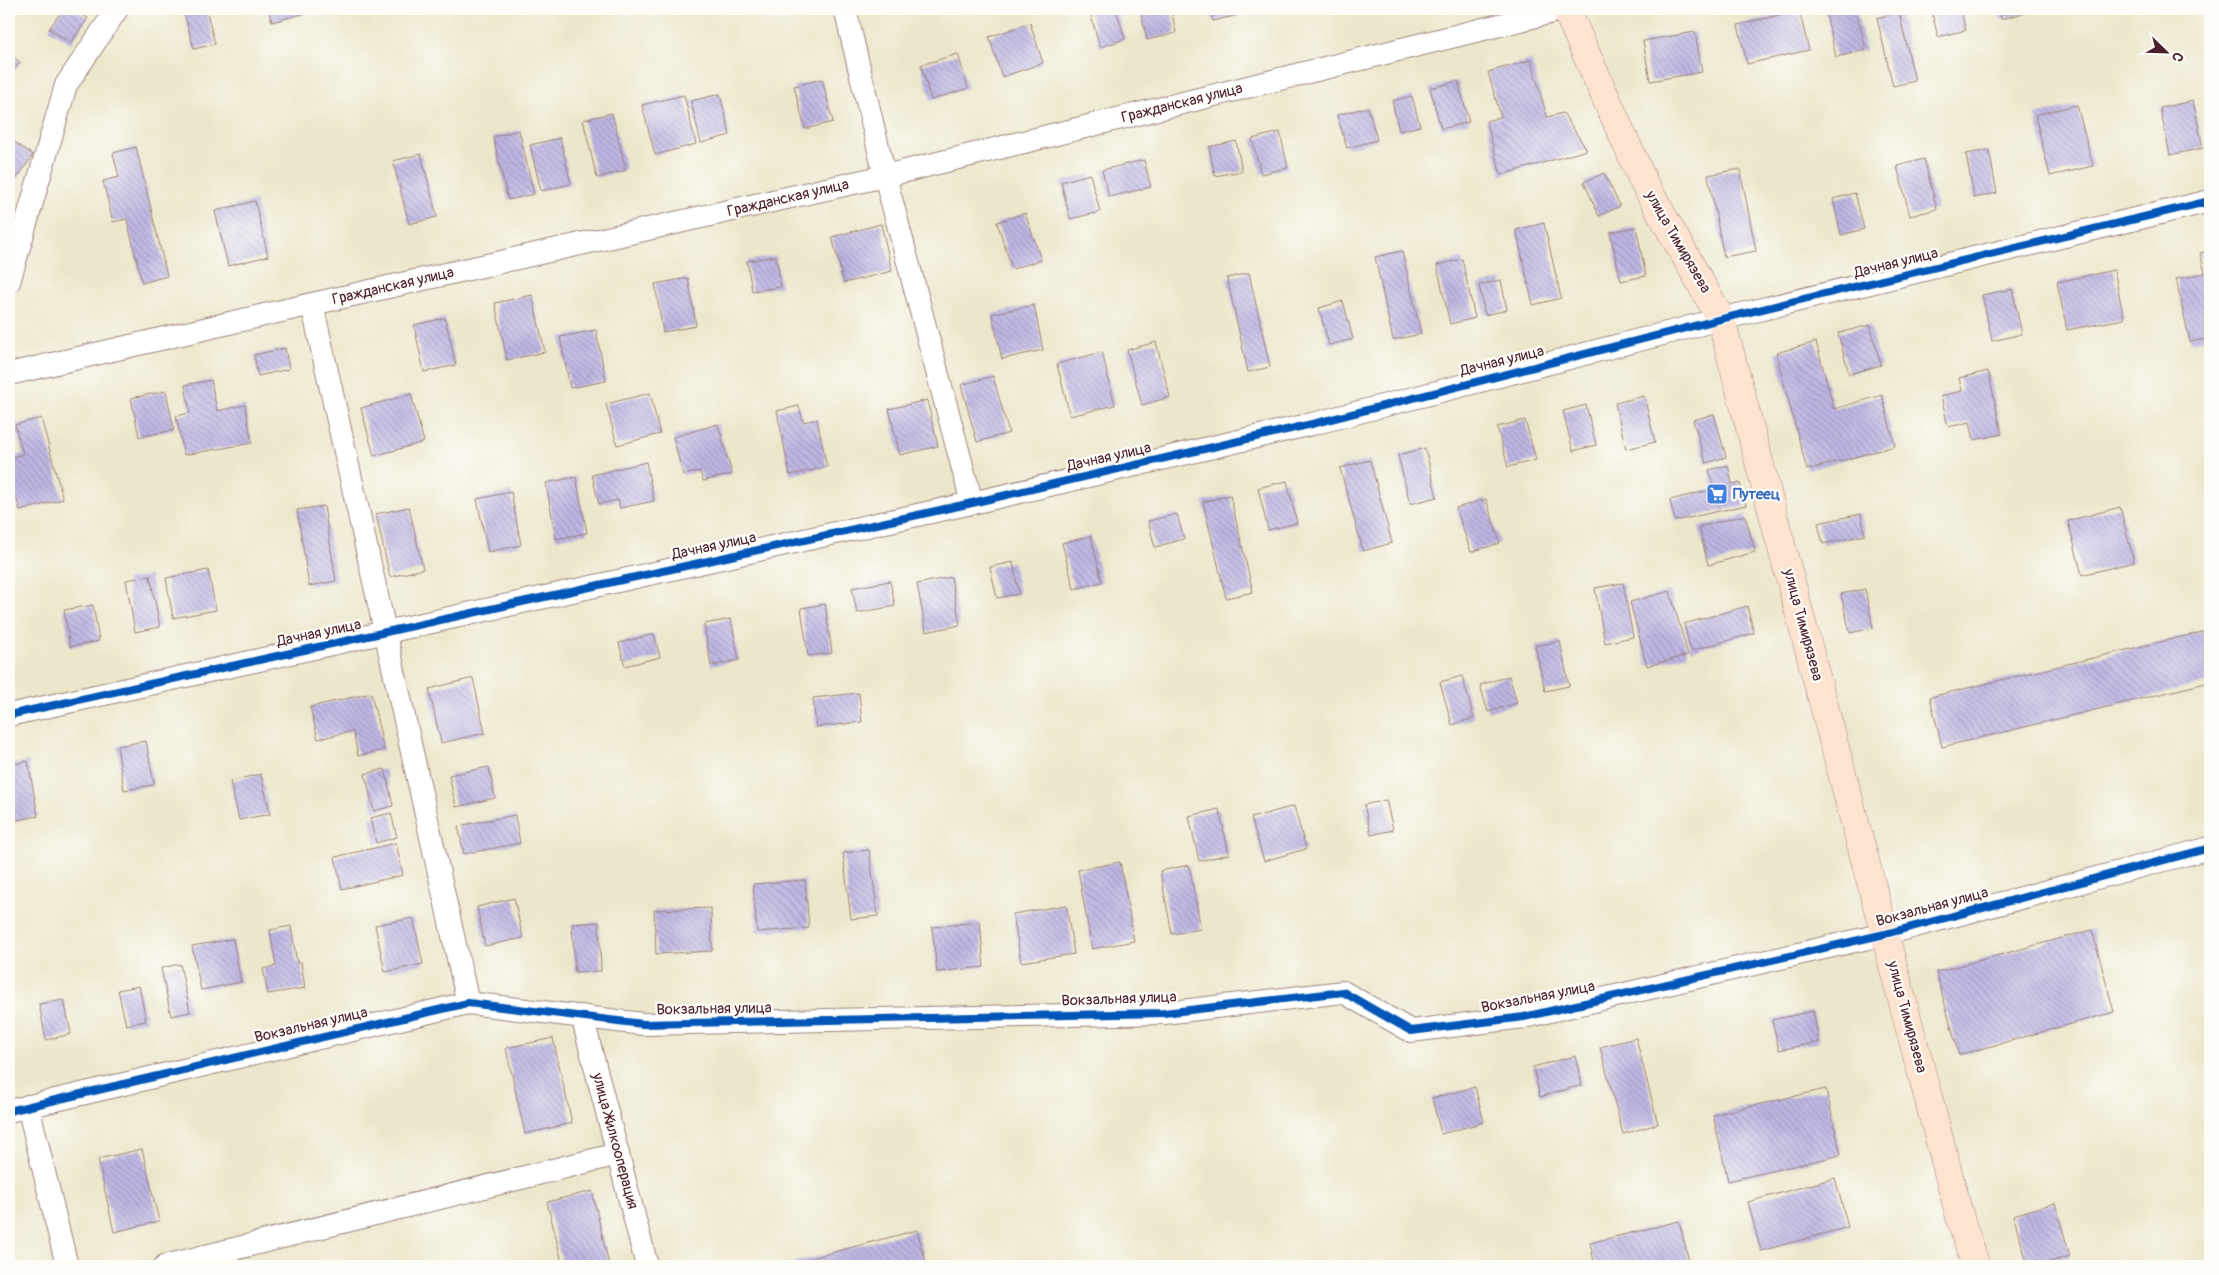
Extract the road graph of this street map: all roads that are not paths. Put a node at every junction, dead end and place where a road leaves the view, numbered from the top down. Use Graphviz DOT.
graph roads {
  1 [pos="117,9"];
  2 [pos="845,9"];
  3 [pos="1566,9"];
  4 [pos="885,176"];
  5 [pos="2210,200"];
  6 [pos="9,282"];
  7 [pos="312,304"];
  8 [pos="1721,319"];
  9 [pos="9,374"];
  10 [pos="972,503"];
  11 [pos="386,632"];
  12 [pos="9,715"];
  13 [pos="2210,848"];
  14 [pos="1885,934"];
  15 [pos="468,1003"];
  16 [pos="582,1016"];
  17 [pos="18,1109"];
  18 [pos="618,1154"];
  19 [pos="67,1266"];
  20 [pos="164,1266"];
  21 [pos="647,1266"];
  22 [pos="1976,1266"];
  1 -- 6 [label="street"];
  2 -- 4 [label="street"];
  3 -- 4 [label="street, Гражданская улица"];
  3 -- 8 [label="main road, улица Тимирязева"];
  4 -- 7 [label="street, Гражданская улица"];
  4 -- 10 [label="street"];
  5 -- 8 [label="street, Дачная улица"];
  7 -- 9 [label="street, Гражданская улица"];
  7 -- 11 [label="street"];
  8 -- 10 [label="street, Дачная улица"];
  8 -- 14 [label="main road, улица Тимирязева"];
  10 -- 11 [label="street, Дачная улица"];
  11 -- 12 [label="street, Дачная улица"];
  11 -- 15 [label="street"];
  13 -- 14 [label="street, Вокзальная улица"];
  14 -- 16 [label="street, Вокзальная улица"];
  14 -- 22 [label="main road, улица Тимирязева"];
  15 -- 16 [label="street, Вокзальная улица"];
  15 -- 17 [label="street, Вокзальная улица"];
  16 -- 18 [label="street, улица Жилкооперация"];
  17 -- 19 [label="street"];
  18 -- 20 [label="street"];
  18 -- 21 [label="street, улица Жилкооперация"];
}
